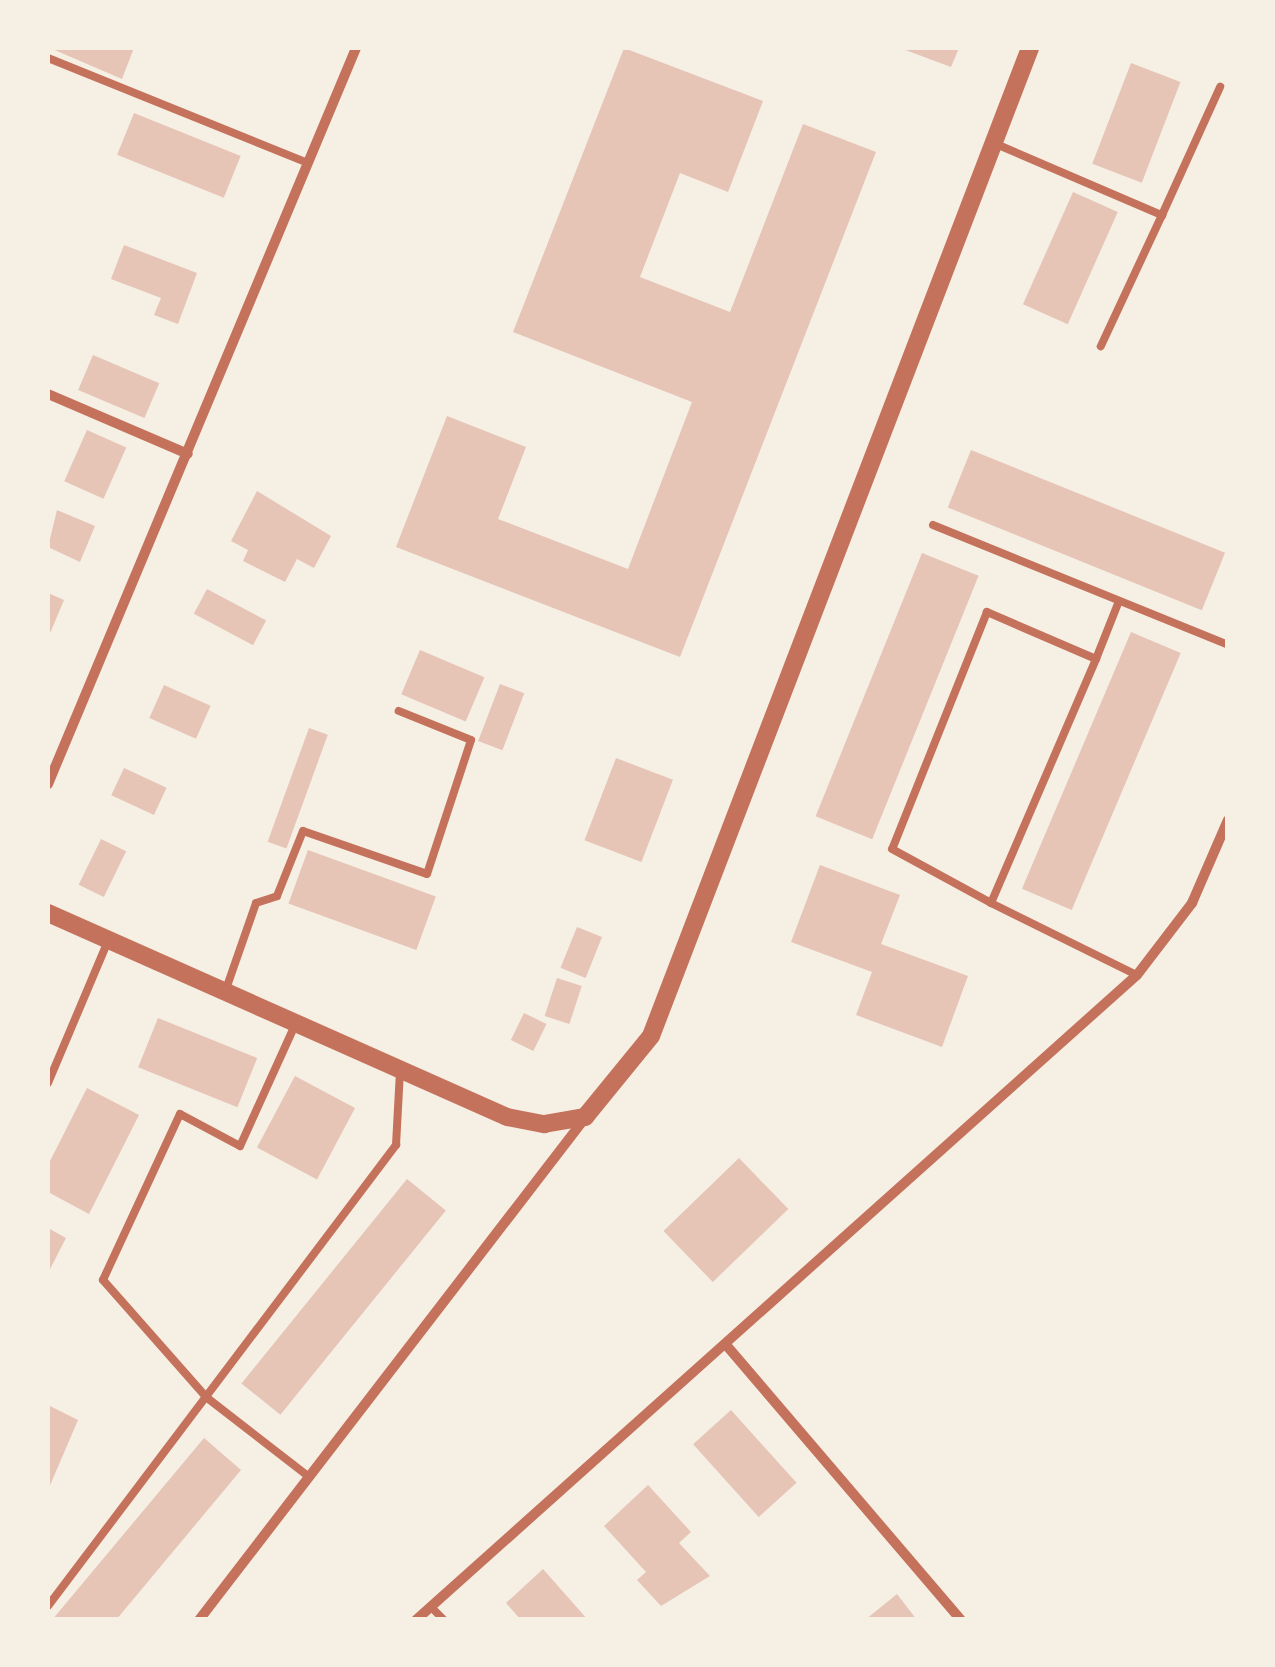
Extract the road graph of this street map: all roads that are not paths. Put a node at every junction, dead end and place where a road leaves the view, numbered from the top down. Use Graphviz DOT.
graph roads {
  1 [pos="356,48"];
  2 [pos="1030,48"];
  3 [pos="48,58"];
  4 [pos="1220,88"];
  5 [pos="992,143"];
  6 [pos="308,164"];
  7 [pos="1162,215"];
  8 [pos="1101,346"];
  9 [pos="48,394"];
  10 [pos="188,454"];
  11 [pos="933,525"];
  12 [pos="1119,601"];
  13 [pos="1228,646"];
  14 [pos="1096,659"];
  15 [pos="399,710"];
  16 [pos="48,784"];
  17 [pos="1228,820"];
  18 [pos="991,903"];
  19 [pos="48,913"];
  20 [pos="108,941"];
  21 [pos="1136,975"];
  22 [pos="225,992"];
  23 [pos="296,1024"];
  24 [pos="400,1069"];
  25 [pos="48,1083"];
  26 [pos="585,1117"];
  27 [pos="727,1346"];
  28 [pos="206,1396"];
  29 [pos="309,1477"];
  30 [pos="48,1606"];
  31 [pos="431,1607"];
  32 [pos="199,1620"];
  33 [pos="416,1620"];
  34 [pos="444,1620"];
  35 [pos="961,1620"];
  1 -- 6 [label="street"];
  2 -- 5 [label="street"];
  3 -- 6 [label="lane"];
  4 -- 7 [label="lane"];
  5 -- 7 [label="lane"];
  5 -- 26 [label="street"];
  6 -- 10 [label="street"];
  7 -- 8 [label="lane"];
  9 -- 10 [label="street"];
  10 -- 16 [label="street"];
  11 -- 12 [label="lane"];
  12 -- 13 [label="lane"];
  12 -- 14 [label="lane"];
  14 -- 18 [label="lane"];
  14 -- 18 [label="lane"];
  15 -- 22 [label="lane"];
  17 -- 21 [label="street"];
  18 -- 21 [label="lane"];
  19 -- 20 [label="street"];
  20 -- 22 [label="street"];
  20 -- 25 [label="lane"];
  21 -- 27 [label="street"];
  22 -- 23 [label="street"];
  23 -- 24 [label="street"];
  23 -- 28 [label="lane"];
  24 -- 26 [label="street"];
  24 -- 28 [label="lane"];
  26 -- 29 [label="street"];
  27 -- 31 [label="street"];
  27 -- 35 [label="street"];
  28 -- 29 [label="lane"];
  28 -- 30 [label="lane"];
  29 -- 32 [label="street"];
  31 -- 33 [label="street"];
  31 -- 34 [label="lane"];
}
